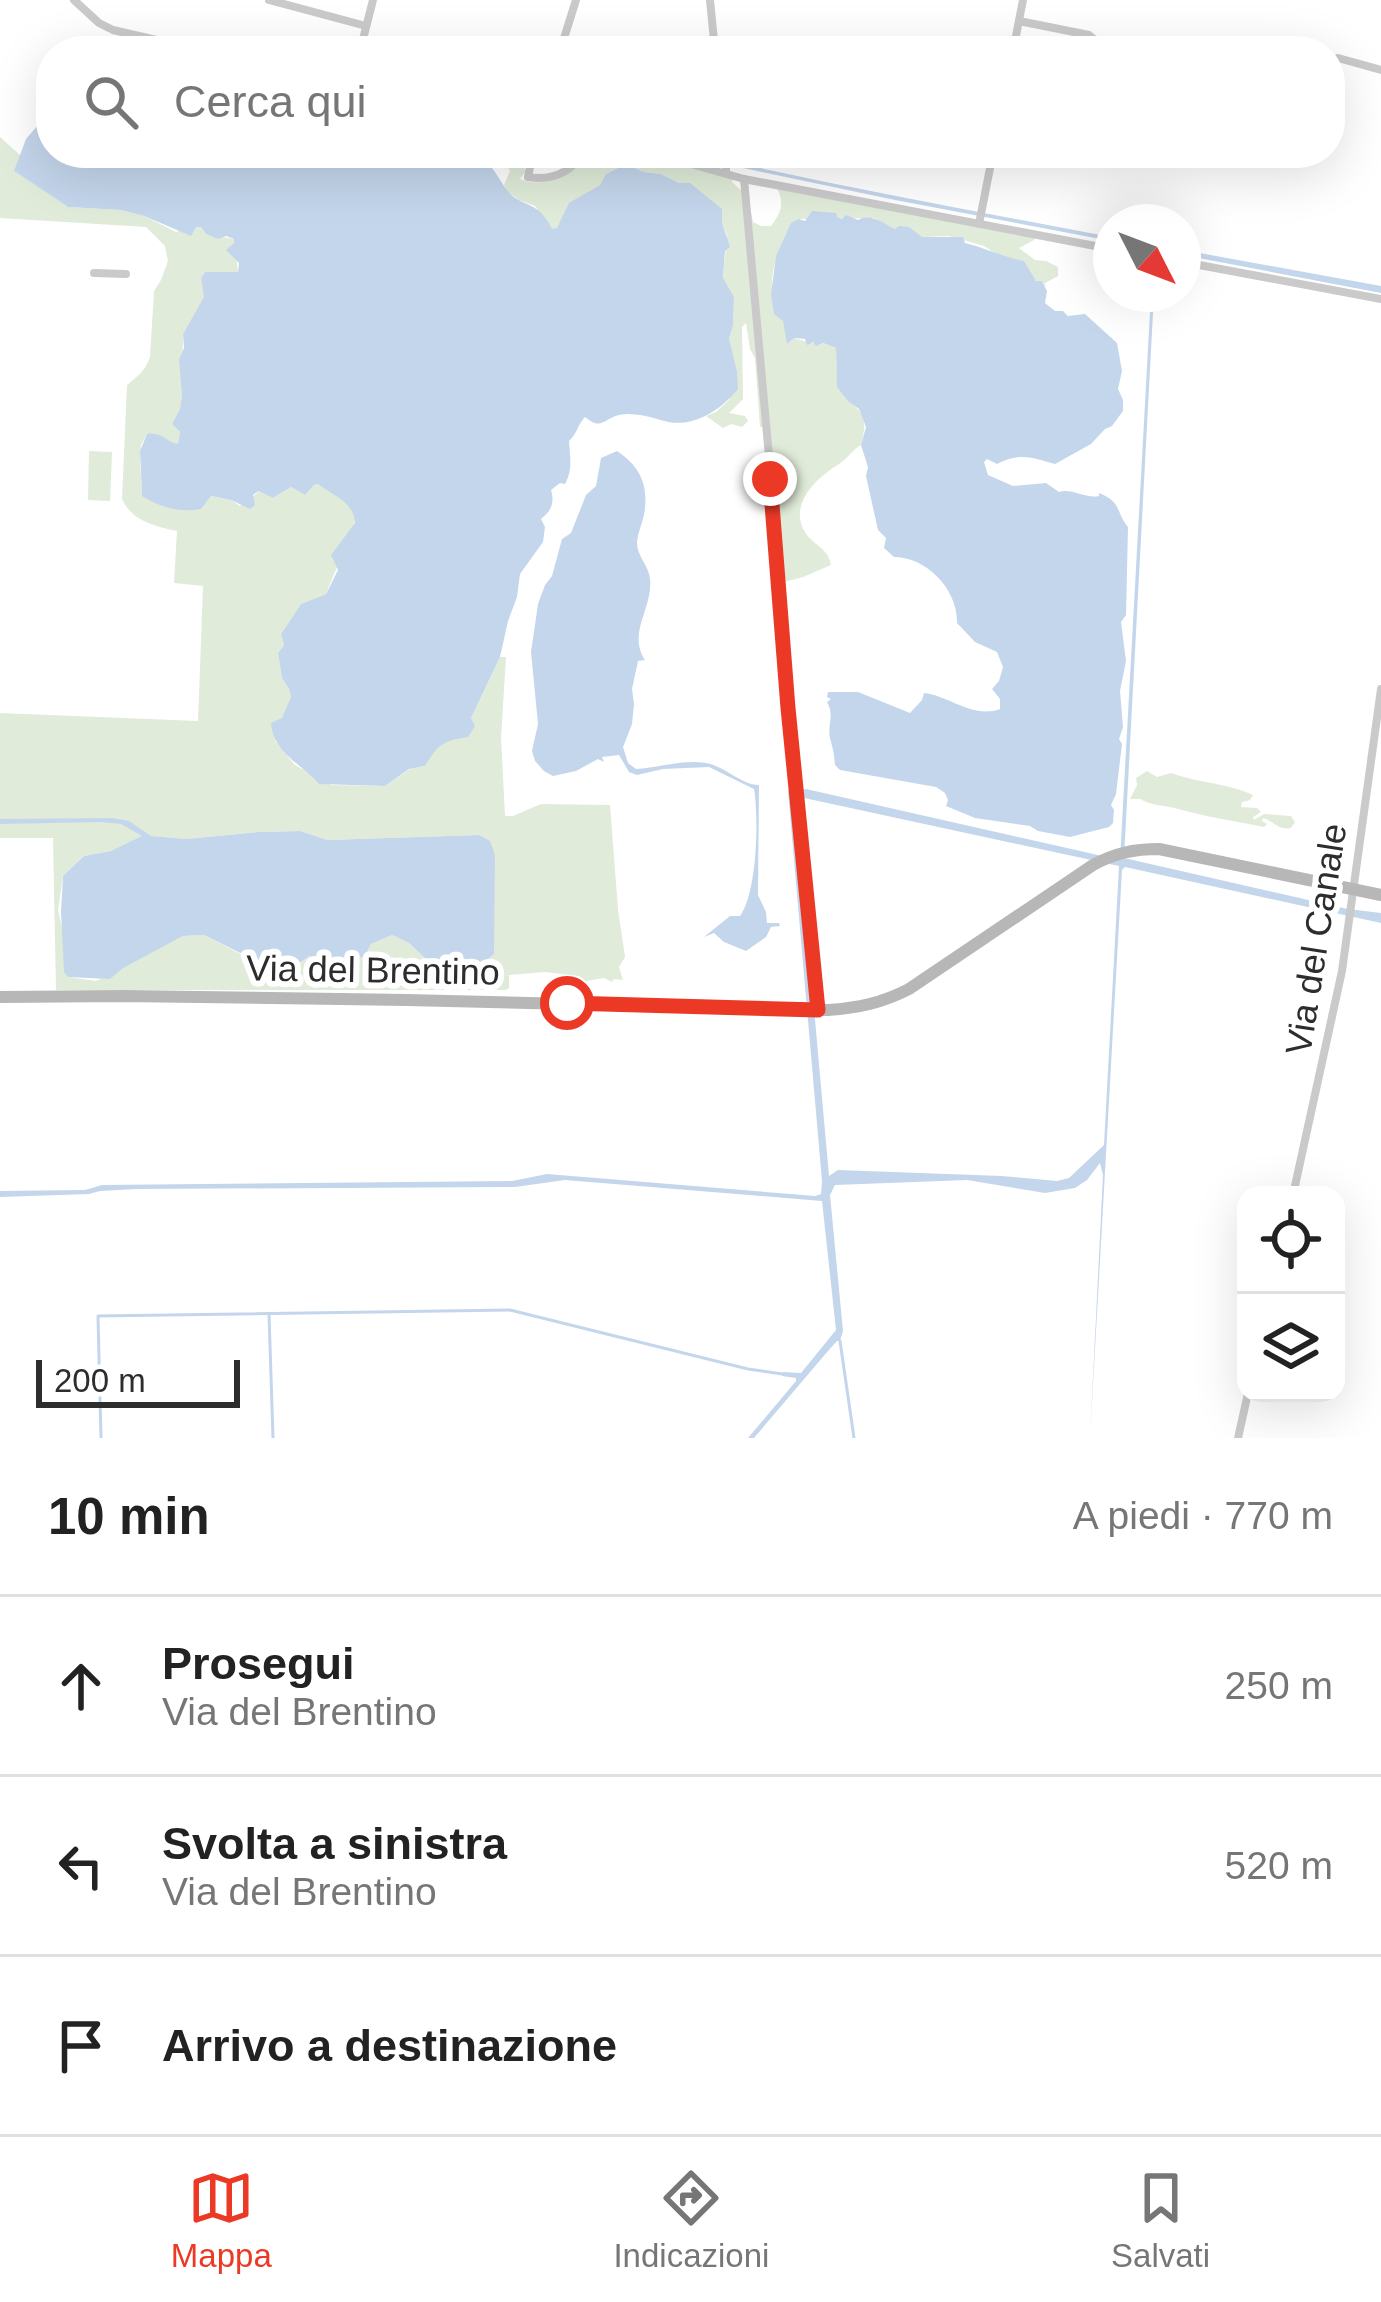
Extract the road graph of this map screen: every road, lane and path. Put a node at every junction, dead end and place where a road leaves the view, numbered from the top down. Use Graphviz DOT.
graph roads {
  1 [pos="74,0"];
  2 [pos="269,0"];
  3 [pos="373,0"];
  4 [pos="576,0"];
  5 [pos="710,0"];
  6 [pos="1023,0"];
  7 [pos="1019,21"];
  8 [pos="366,26"];
  9 [pos="142,36"];
  10 [pos="363,36"];
  11 [pos="565,36"];
  12 [pos="714,36"];
  13 [pos="1016,36"];
  14 [pos="1091,36"];
  15 [pos="1345,60"];
  16 [pos="1381,70"];
  17 [pos="530,168"];
  18 [pos="569,168"];
  19 [pos="710,168"];
  20 [pos="725,168"];
  21 [pos="990,168"];
  22 [pos="725,172"];
  23 [pos="744,179"];
  24 [pos="980,218"];
  25 [pos="1093,245"];
  26 [pos="1201,265"];
  27 [pos="94,273"];
  28 [pos="126,274"];
  29 [pos="1381,299"];
  30 [pos="1381,689"];
  31 [pos="1381,896"];
  32 [pos="1353,897"];
  33 [pos="0,997"];
  34 [pos="812,1010"];
  35 [pos="1295,1186"];
  36 [pos="1246,1402"];
  37 [pos="1238,1438"];
  1 -- 9 [label="street"];
  2 -- 8 [label="street"];
  3 -- 8 [label="street"];
  4 -- 11 [label="street"];
  5 -- 12 [label="street"];
  6 -- 7 [label="street"];
  7 -- 13 [label="street"];
  7 -- 14 [label="street"];
  8 -- 10 [label="street"];
  15 -- 16 [label="street"];
  17 -- 18 [label="street"];
  19 -- 22 [label="street"];
  20 -- 22 [label="street"];
  21 -- 24 [label="street"];
  22 -- 23 [label="street"];
  23 -- 24 [label="street"];
  23 -- 34 [label="street"];
  24 -- 25 [label="street"];
  26 -- 29 [label="street"];
  27 -- 28 [label="street"];
  30 -- 32 [label="street, Via del Canale"];
  31 -- 32 [label="street, Via del Brentino"];
  32 -- 34 [label="street, Via del Brentino"];
  32 -- 35 [label="street, Via del Canale"];
  33 -- 34 [label="street, Via del Brentino"];
  36 -- 37 [label="street"];
}
